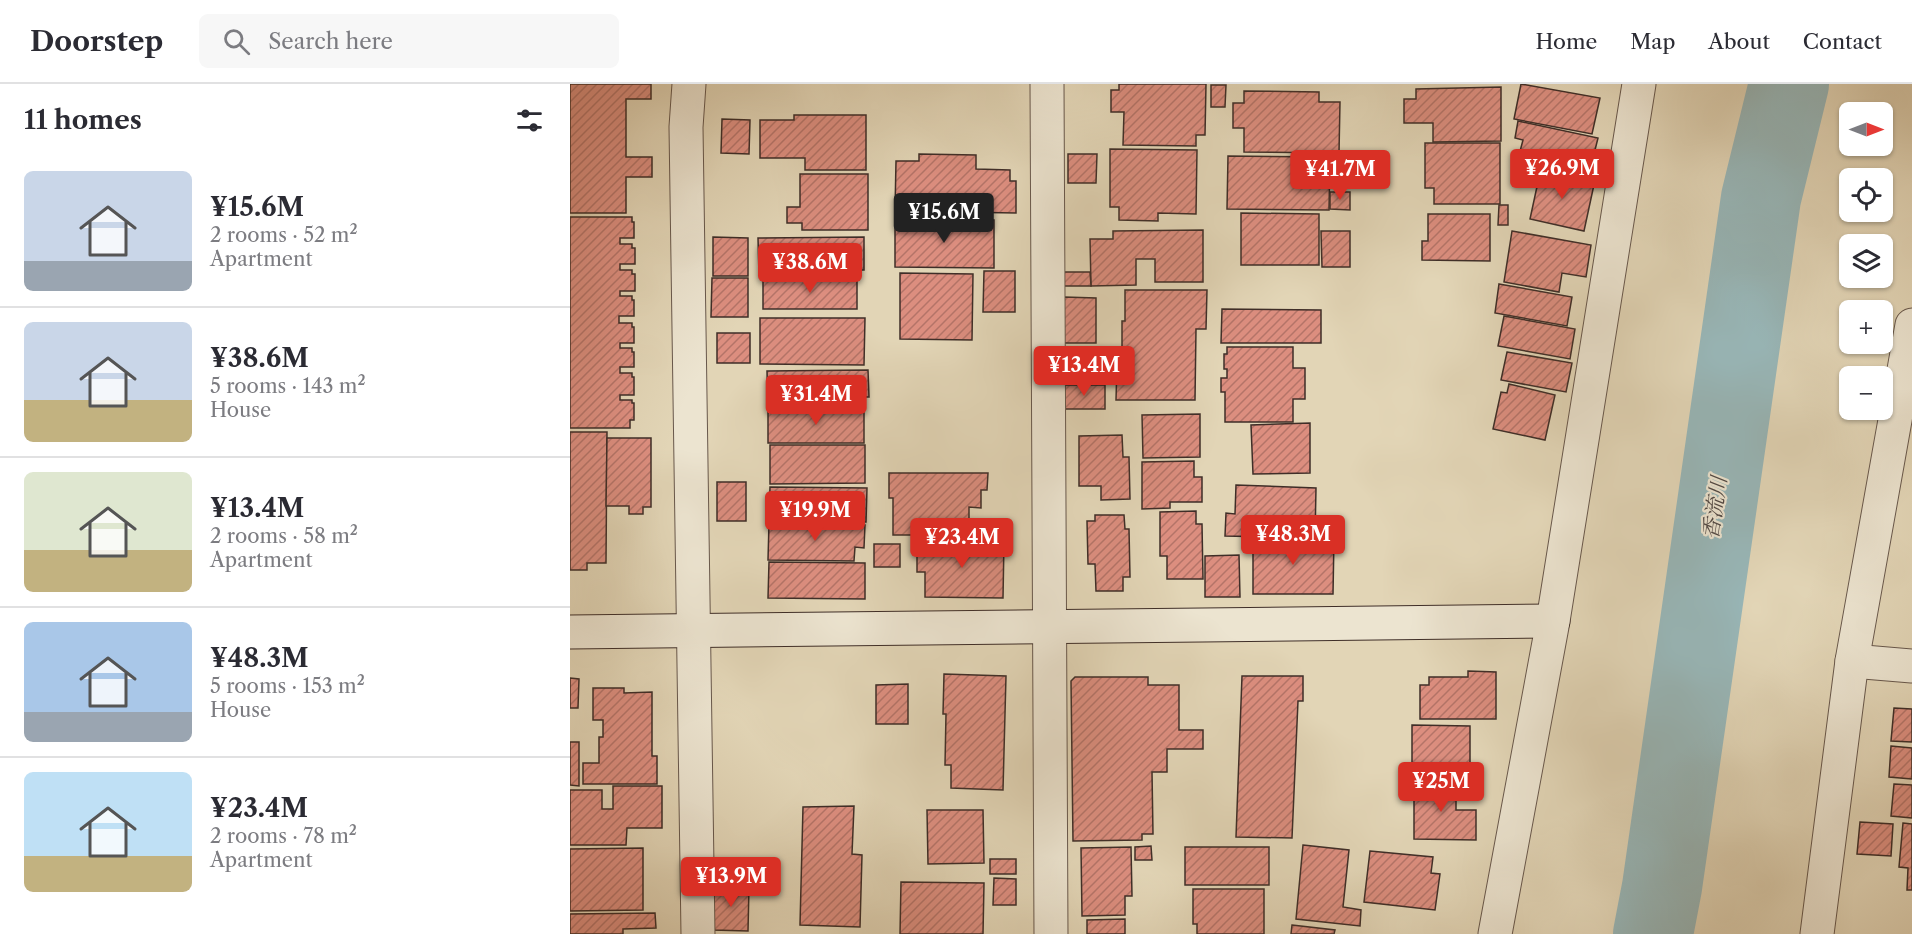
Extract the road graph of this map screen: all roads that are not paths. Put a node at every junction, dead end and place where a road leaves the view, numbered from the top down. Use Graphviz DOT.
graph roads {
  1 [pos="689,84"];
  2 [pos="1047,84"];
  3 [pos="1636,100"];
  4 [pos="1912,325"];
  5 [pos="1553,621"];
  6 [pos="1050,627"];
  7 [pos="694,631"];
  8 [pos="570,632"];
  9 [pos="1852,661"];
  10 [pos="1912,666"];
  11 [pos="698,934"];
  12 [pos="1051,934"];
  13 [pos="1495,934"];
  14 [pos="1817,934"];
  1 -- 7 [label="street"];
  2 -- 6 [label="street"];
  3 -- 5 [label="street"];
  4 -- 9 [label="street"];
  5 -- 6 [label="street"];
  5 -- 13 [label="street"];
  6 -- 7 [label="street"];
  6 -- 12 [label="street"];
  7 -- 8 [label="street"];
  7 -- 11 [label="street"];
  9 -- 10 [label="street"];
  9 -- 14 [label="street"];
}
